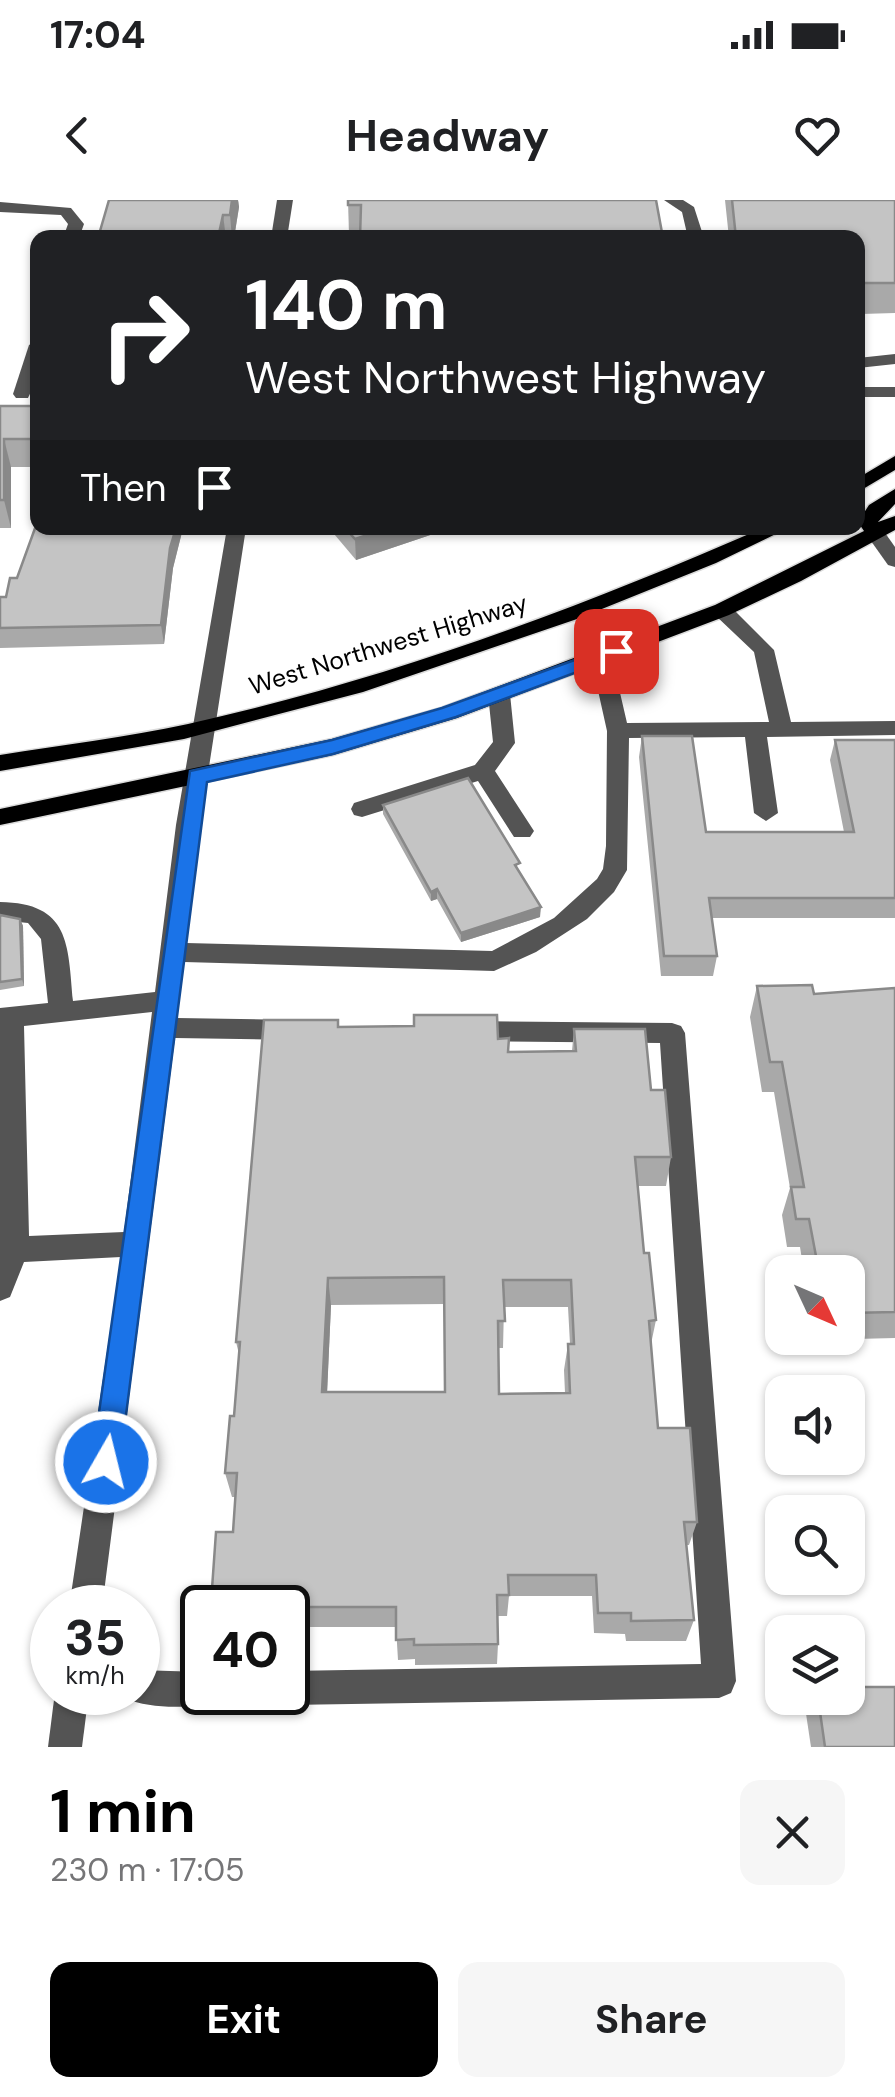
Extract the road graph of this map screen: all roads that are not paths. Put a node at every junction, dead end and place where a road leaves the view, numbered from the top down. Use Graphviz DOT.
graph roads {
  1 [pos="284,200"];
  2 [pos="672,200"];
  3 [pos="0,207"];
  4 [pos="74,230"];
  5 [pos="280,230"];
  6 [pos="694,230"];
  7 [pos="895,359"];
  8 [pos="865,362"];
  9 [pos="865,392"];
  10 [pos="895,392"];
  11 [pos="0,394"];
  12 [pos="30,394"];
  13 [pos="895,462"];
  14 [pos="865,481"];
  15 [pos="895,495"];
  16 [pos="885,528"];
  17 [pos="235,535"];
  18 [pos="761,535"];
  19 [pos="895,561"];
  20 [pos="722,610"];
  21 [pos="586,662"];
  22 [pos="500,694"];
  23 [pos="206,727"];
  24 [pos="895,728"];
  25 [pos="782,729"];
  26 [pos="618,732"];
  27 [pos="755,733"];
  28 [pos="0,764"];
  29 [pos="483,771"];
  30 [pos="197,776"];
  31 [pos="362,810"];
  32 [pos="766,813"];
  33 [pos="0,817"];
  34 [pos="522,831"];
  35 [pos="0,911"];
  36 [pos="173,952"];
  37 [pos="167,1001"];
  38 [pos="61,1009"];
  39 [pos="5,1017"];
  40 [pos="164,1028"];
  41 [pos="324,1030"];
  42 [pos="440,1031"];
  43 [pos="137,1244"];
  44 [pos="7,1249"];
  45 [pos="0,1288"];
  46 [pos="88,1585"];
  47 [pos="310,1688"];
  48 [pos="69,1715"];
  49 [pos="64,1747"];
  1 -- 5 [label="street"];
  2 -- 6 [label="street"];
  3 -- 4 [label="street"];
  7 -- 8 [label="street"];
  9 -- 10 [label="street"];
  11 -- 12 [label="street"];
  13 -- 14 [label="main road"];
  15 -- 16 [label="main road"];
  16 -- 19 [label="street"];
  16 -- 20 [label="main road"];
  17 -- 23 [label="street"];
  18 -- 23 [label="main road, West Northwest Highway"];
  20 -- 21 [label="main road"];
  20 -- 25 [label="street"];
  21 -- 22 [label="main road"];
  21 -- 26 [label="street"];
  22 -- 29 [label="street"];
  22 -- 30 [label="main road"];
  23 -- 28 [label="main road, West Northwest Highway"];
  23 -- 30 [label="street"];
  24 -- 25 [label="street"];
  25 -- 27 [label="street"];
  26 -- 27 [label="street"];
  26 -- 36 [label="street"];
  27 -- 32 [label="street"];
  29 -- 31 [label="street"];
  29 -- 34 [label="street"];
  30 -- 33 [label="main road"];
  30 -- 36 [label="street"];
  35 -- 38 [label="street"];
  36 -- 37 [label="street"];
  37 -- 38 [label="street"];
  37 -- 40 [label="street"];
  38 -- 39 [label="street"];
  39 -- 44 [label="street"];
  40 -- 41 [label="street"];
  40 -- 43 [label="street"];
  42 -- 47 [label="street"];
  43 -- 44 [label="street"];
  43 -- 46 [label="street"];
  44 -- 45 [label="street"];
  48 -- 49 [label="street"];
}
